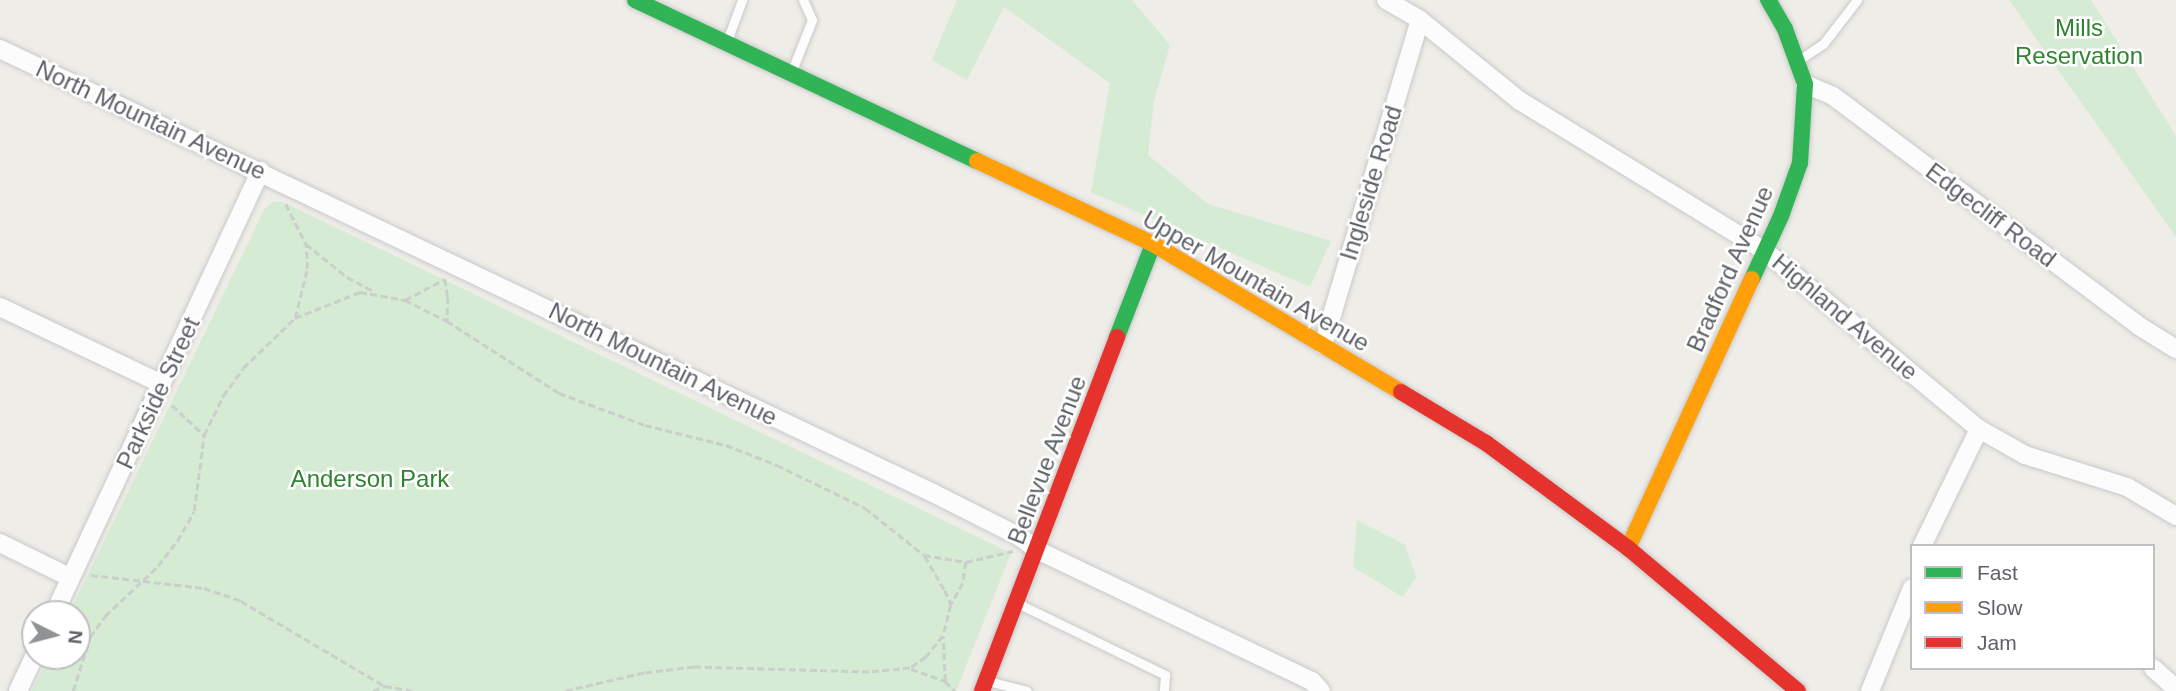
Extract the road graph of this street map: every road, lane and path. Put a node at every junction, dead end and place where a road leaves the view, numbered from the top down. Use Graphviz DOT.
graph roads {
  1 [pos="635,0"];
  2 [pos="742,0"];
  3 [pos="803,0"];
  4 [pos="1386,0"];
  5 [pos="1768,0"];
  6 [pos="1857,0"];
  7 [pos="1420,20"];
  8 [pos="726,43"];
  9 [pos="0,49"];
  10 [pos="1799,60"];
  11 [pos="791,75"];
  12 [pos="1805,84"];
  13 [pos="261,171"];
  14 [pos="285,202"];
  15 [pos="306,244"];
  16 [pos="1153,244"];
  17 [pos="1765,251"];
  18 [pos="376,293"];
  19 [pos="405,300"];
  20 [pos="0,307"];
  21 [pos="295,318"];
  22 [pos="447,321"];
  23 [pos="1323,345"];
  24 [pos="2176,349"];
  25 [pos="162,384"];
  26 [pos="172,405"];
  27 [pos="1979,429"];
  28 [pos="204,435"];
  29 [pos="2176,516"];
  30 [pos="1020,537"];
  31 [pos="0,543"];
  32 [pos="1923,544"];
  33 [pos="1628,548"];
  34 [pos="1037,550"];
  35 [pos="924,555"];
  36 [pos="966,562"];
  37 [pos="91,575"];
  38 [pos="71,578"];
  39 [pos="141,583"];
  40 [pos="1910,593"];
  41 [pos="61,600"];
  42 [pos="1016,603"];
  43 [pos="950,605"];
  44 [pos="943,636"];
  45 [pos="910,668"];
  46 [pos="27,670"];
  47 [pos="2155,670"];
  48 [pos="945,681"];
  49 [pos="385,685"];
  50 [pos="984,686"];
  51 [pos="2176,689"];
  52 [pos="1320,690"];
  53 [pos="18,691"];
  54 [pos="74,691"];
  55 [pos="373,691"];
  56 [pos="412,691"];
  57 [pos="566,691"];
  58 [pos="955,691"];
  59 [pos="1027,691"];
  60 [pos="1164,691"];
  61 [pos="1798,691"];
  62 [pos="1870,691"];
  1 -- 8 [label="street, Upper Mountain Avenue"];
  2 -- 8 [label="lane"];
  3 -- 11 [label="lane"];
  4 -- 7 [label="street, Highland Avenue"];
  5 -- 10 [label="street, Bradford Avenue"];
  6 -- 10 [label="lane"];
  7 -- 17 [label="street, Highland Avenue"];
  7 -- 23 [label="street, Ingleside Road"];
  8 -- 11 [label="street, Upper Mountain Avenue"];
  9 -- 13 [label="street, North Mountain Avenue"];
  10 -- 12 [label="street, Bradford Avenue"];
  11 -- 16 [label="street, Upper Mountain Avenue"];
  12 -- 17 [label="street, Bradford Avenue"];
  12 -- 24 [label="street, Edgecliff Road"];
  13 -- 25 [label="street, Parkside Street"];
  13 -- 30 [label="street, North Mountain Avenue"];
  14 -- 15 [label="path"];
  15 -- 18 [label="path"];
  15 -- 21 [label="path"];
  16 -- 23 [label="street, Upper Mountain Avenue"];
  16 -- 34 [label="street, Bellevue Avenue"];
  17 -- 27 [label="street, Highland Avenue"];
  17 -- 33 [label="street, Bradford Avenue"];
  18 -- 19 [label="path"];
  18 -- 21 [label="path"];
  19 -- 22 [label="path"];
  19 -- 22 [label="path"];
  20 -- 25 [label="street"];
  21 -- 28 [label="path"];
  22 -- 35 [label="path"];
  23 -- 33 [label="street, Upper Mountain Avenue"];
  25 -- 38 [label="street, Parkside Street"];
  26 -- 28 [label="path"];
  27 -- 29 [label="street, Highland Avenue"];
  27 -- 32 [label="street"];
  28 -- 39 [label="path"];
  30 -- 34 [label="street, North Mountain Avenue"];
  30 -- 36 [label="path"];
  31 -- 38 [label="street"];
  33 -- 61 [label="street, Upper Mountain Avenue"];
  34 -- 42 [label="street, Bellevue Avenue"];
  34 -- 52 [label="street, North Mountain Avenue"];
  35 -- 36 [label="path"];
  35 -- 43 [label="path"];
  36 -- 43 [label="path"];
  37 -- 39 [label="path"];
  38 -- 41 [label="street, Parkside Street"];
  39 -- 49 [label="path"];
  39 -- 54 [label="path"];
  40 -- 62 [label="street"];
  42 -- 50 [label="street, Bellevue Avenue"];
  42 -- 60 [label="lane"];
  43 -- 44 [label="path"];
  44 -- 45 [label="path"];
  44 -- 48 [label="path"];
  45 -- 48 [label="path"];
  45 -- 57 [label="path"];
  46 -- 53 [label="street"];
  47 -- 51 [label="street"];
  48 -- 58 [label="path"];
  49 -- 55 [label="path"];
  49 -- 56 [label="path"];
  50 -- 59 [label="lane"];
}
